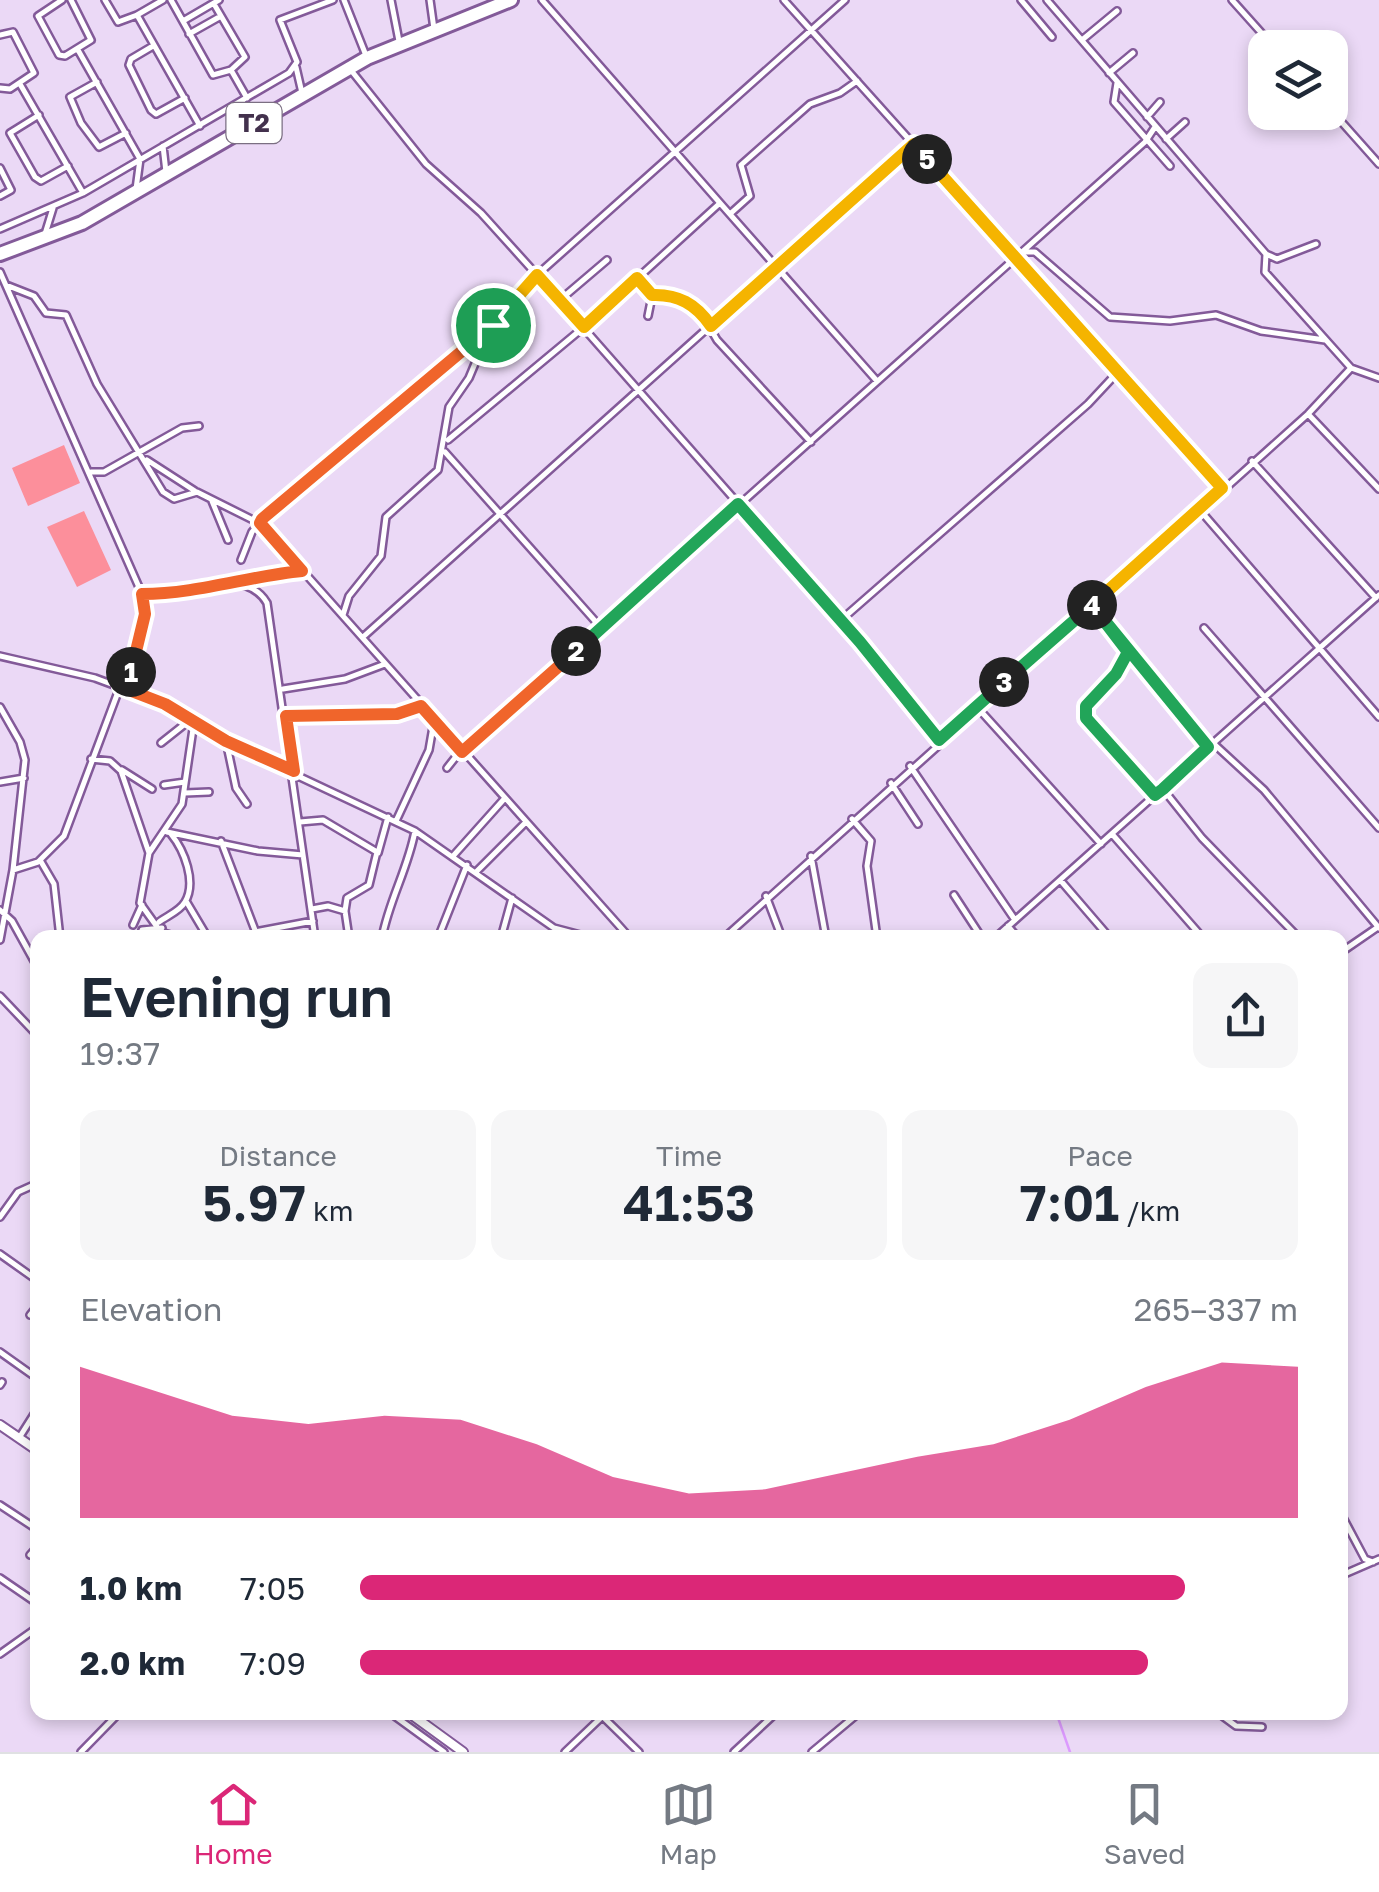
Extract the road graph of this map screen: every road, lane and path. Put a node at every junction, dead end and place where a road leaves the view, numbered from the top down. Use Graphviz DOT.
graph roads {
  1 [pos="62,0"];
  2 [pos="71,0"];
  3 [pos="105,0"];
  4 [pos="163,0"];
  5 [pos="172,0"];
  6 [pos="332,0"];
  7 [pos="344,0"];
  8 [pos="390,0"];
  9 [pos="430,0"];
  10 [pos="511,0"];
  11 [pos="542,0"];
  12 [pos="784,0"];
  13 [pos="845,0"];
  14 [pos="1021,0"];
  15 [pos="1047,0"];
  16 [pos="1232,0"];
  17 [pos="217,2"];
  18 [pos="151,3"];
  19 [pos="474,7"];
  20 [pos="1117,11"];
  21 [pos="137,16"];
  22 [pos="221,16"];
  23 [pos="182,22"];
  24 [pos="434,29"];
  25 [pos="811,30"];
  26 [pos="1259,30"];
  27 [pos="189,34"];
  28 [pos="0,35"];
  29 [pos="1052,37"];
  30 [pos="1082,40"];
  31 [pos="399,43"];
  32 [pos="154,46"];
  33 [pos="78,50"];
  34 [pos="1133,52"];
  35 [pos="367,58"];
  36 [pos="296,67"];
  37 [pos="349,68"];
  38 [pos="231,70"];
  39 [pos="1109,73"];
  40 [pos="857,81"];
  41 [pos="96,82"];
  42 [pos="1117,82"];
  43 [pos="20,84"];
  44 [pos="0,88"];
  45 [pos="301,96"];
  46 [pos="184,98"];
  47 [pos="244,99"];
  48 [pos="1160,102"];
  49 [pos="38,116"];
  50 [pos="1147,118"];
  51 [pos="1185,122"];
  52 [pos="200,126"];
  53 [pos="247,127"];
  54 [pos="1155,127"];
  55 [pos="1348,129"];
  56 [pos="126,133"];
  57 [pos="1166,139"];
  58 [pos="1145,142"];
  59 [pos="914,144"];
  60 [pos="163,146"];
  61 [pos="674,153"];
  62 [pos="140,159"];
  63 [pos="1379,164"];
  64 [pos="68,166"];
  65 [pos="1170,166"];
  66 [pos="0,168"];
  67 [pos="165,176"];
  68 [pos="83,193"];
  69 [pos="134,194"];
  70 [pos="0,196"];
  71 [pos="720,203"];
  72 [pos="53,208"];
  73 [pos="730,214"];
  74 [pos="0,229"];
  75 [pos="40,240"];
  76 [pos="1316,244"];
  77 [pos="1023,252"];
  78 [pos="0,254"];
  79 [pos="1266,254"];
  80 [pos="1015,259"];
  81 [pos="607,260"];
  82 [pos="776,267"];
  83 [pos="0,272"];
  84 [pos="537,275"];
  85 [pos="637,278"];
  86 [pos="6,285"];
  87 [pos="652,295"];
  88 [pos="559,301"];
  89 [pos="648,316"];
  90 [pos="491,325"];
  91 [pos="711,326"];
  92 [pos="584,327"];
  93 [pos="1324,340"];
  94 [pos="1350,368"];
  95 [pos="1116,374"];
  96 [pos="1379,378"];
  97 [pos="878,382"];
  98 [pos="638,389"];
  99 [pos="1308,414"];
  100 [pos="199,426"];
  101 [pos="446,441"];
  102 [pos="811,442"];
  103 [pos="444,451"];
  104 [pos="143,455"];
  105 [pos="1252,461"];
  106 [pos="88,470"];
  107 [pos="1222,488"];
  108 [pos="1379,489"];
  109 [pos="195,492"];
  110 [pos="211,498"];
  111 [pos="738,504"];
  112 [pos="1199,509"];
  113 [pos="500,513"];
  114 [pos="260,523"];
  115 [pos="228,540"];
  116 [pos="241,560"];
  117 [pos="302,571"];
  118 [pos="243,585"];
  119 [pos="142,594"];
  120 [pos="1376,598"];
  121 [pos="1092,605"];
  122 [pos="1379,609"];
  123 [pos="343,615"];
  124 [pos="840,622"];
  125 [pos="600,626"];
  126 [pos="1204,628"];
  127 [pos="363,636"];
  128 [pos="1318,651"];
  129 [pos="1128,652"];
  130 [pos="0,656"];
  131 [pos="385,664"];
  132 [pos="121,687"];
  133 [pos="282,689"];
  134 [pos="1266,696"];
  135 [pos="421,706"];
  136 [pos="0,707"];
  137 [pos="978,708"];
  138 [pos="286,716"];
  139 [pos="1379,718"];
  140 [pos="192,721"];
  141 [pos="434,721"];
  142 [pos="939,740"];
  143 [pos="226,741"];
  144 [pos="161,743"];
  145 [pos="1211,745"];
  146 [pos="462,750"];
  147 [pos="90,759"];
  148 [pos="910,766"];
  149 [pos="447,768"];
  150 [pos="120,769"];
  151 [pos="294,771"];
  152 [pos="24,778"];
  153 [pos="187,780"];
  154 [pos="0,782"];
  155 [pos="891,783"];
  156 [pos="164,785"];
  157 [pos="152,789"];
  158 [pos="1163,789"];
  159 [pos="208,792"];
  160 [pos="186,793"];
  161 [pos="1155,795"];
  162 [pos="505,798"];
  163 [pos="247,804"];
  164 [pos="388,818"];
  165 [pos="852,818"];
  166 [pos="396,821"];
  167 [pos="300,822"];
  168 [pos="526,822"];
  169 [pos="918,824"];
  170 [pos="1379,828"];
  171 [pos="416,831"];
  172 [pos="169,832"];
  173 [pos="1112,834"];
  174 [pos="221,841"];
  175 [pos="1101,844"];
  176 [pos="149,852"];
  177 [pos="377,854"];
  178 [pos="304,855"];
  179 [pos="454,856"];
  180 [pos="811,856"];
  181 [pos="40,860"];
  182 [pos="467,865"];
  183 [pos="13,870"];
  184 [pos="477,871"];
  185 [pos="1062,881"];
  186 [pos="954,895"];
  187 [pos="766,896"];
  188 [pos="512,898"];
  189 [pos="186,901"];
  190 [pos="142,905"];
  191 [pos="312,909"];
  192 [pos="2,910"];
  193 [pos="345,911"];
  194 [pos="1015,920"];
  195 [pos="313,921"];
  196 [pos="1008,926"];
  197 [pos="1379,928"];
  198 [pos="59,930"];
  199 [pos="139,930"];
  200 [pos="162,930"];
  201 [pos="203,930"];
  202 [pos="254,930"];
  203 [pos="276,930"];
  204 [pos="314,930"];
  205 [pos="348,930"];
  206 [pos="384,930"];
  207 [pos="441,930"];
  208 [pos="503,930"];
  209 [pos="560,930"];
  210 [pos="623,930"];
  211 [pos="732,930"];
  212 [pos="779,930"];
  213 [pos="825,930"];
  214 [pos="876,930"];
  215 [pos="977,930"];
  216 [pos="1004,930"];
  217 [pos="1011,930"];
  218 [pos="1103,930"];
  219 [pos="1197,930"];
  220 [pos="1291,930"];
  221 [pos="0,940"];
  222 [pos="1348,949"];
  223 [pos="30,955"];
  224 [pos="0,996"];
  225 [pos="30,1028"];
  226 [pos="30,1187"];
  227 [pos="0,1217"];
  228 [pos="0,1254"];
  229 [pos="30,1275"];
  230 [pos="0,1352"];
  231 [pos="30,1373"];
  232 [pos="30,1421"];
  233 [pos="0,1425"];
  234 [pos="19,1438"];
  235 [pos="30,1446"];
  236 [pos="0,1506"];
  237 [pos="30,1525"];
  238 [pos="1348,1527"];
  239 [pos="1376,1560"];
  240 [pos="1348,1572"];
  241 [pos="0,1578"];
  242 [pos="30,1599"];
  243 [pos="30,1632"];
  244 [pos="0,1654"];
  245 [pos="112,1720"];
  246 [pos="400,1720"];
  247 [pos="419,1720"];
  248 [pos="596,1720"];
  249 [pos="608,1720"];
  250 [pos="768,1720"];
  251 [pos="850,1720"];
  252 [pos="1228,1720"];
  253 [pos="1262,1727"];
  254 [pos="80,1752"];
  255 [pos="444,1752"];
  256 [pos="463,1752"];
  257 [pos="565,1752"];
  258 [pos="639,1752"];
  259 [pos="734,1752"];
  260 [pos="812,1752"];
  1 -- 33 [label="street"];
  2 -- 33 [label="street"];
  3 -- 21 [label="street"];
  4 -- 18 [label="street"];
  5 -- 23 [label="street"];
  6 -- 36 [label="street"];
  7 -- 35 [label="street"];
  8 -- 31 [label="street"];
  9 -- 24 [label="street"];
  10 -- 19 [label="highway, T2"];
  11 -- 61 [label="street"];
  12 -- 25 [label="street"];
  13 -- 25 [label="street"];
  14 -- 29 [label="street"];
  15 -- 30 [label="street"];
  16 -- 26 [label="street"];
  17 -- 22 [label="street"];
  17 -- 23 [label="street"];
  18 -- 21 [label="street"];
  19 -- 24 [label="highway, T2"];
  20 -- 30 [label="street"];
  21 -- 32 [label="street"];
  22 -- 27 [label="street"];
  22 -- 38 [label="street"];
  23 -- 27 [label="street"];
  24 -- 31 [label="highway, T2"];
  25 -- 40 [label="street"];
  25 -- 61 [label="street"];
  27 -- 38 [label="street"];
  28 -- 43 [label="street"];
  30 -- 39 [label="street"];
  31 -- 35 [label="highway, T2"];
  32 -- 46 [label="street"];
  32 -- 46 [label="street"];
  33 -- 41 [label="street"];
  34 -- 39 [label="street"];
  35 -- 37 [label="highway, T2"];
  36 -- 45 [label="street"];
  36 -- 47 [label="street"];
  37 -- 45 [label="highway, T2"];
  37 -- 84 [label="street"];
  38 -- 47 [label="street"];
  39 -- 42 [label="street"];
  40 -- 59 [label="street"];
  40 -- 73 [label="street"];
  41 -- 56 [label="street"];
  41 -- 56 [label="street"];
  42 -- 50 [label="street"];
  42 -- 58 [label="street"];
  43 -- 44 [label="street"];
  43 -- 49 [label="street"];
  45 -- 53 [label="highway, T2"];
  46 -- 52 [label="street"];
  47 -- 52 [label="street"];
  47 -- 53 [label="street"];
  48 -- 50 [label="street"];
  49 -- 64 [label="street"];
  49 -- 64 [label="street"];
  50 -- 54 [label="street"];
  51 -- 57 [label="street"];
  52 -- 60 [label="street"];
  53 -- 67 [label="highway, T2"];
  54 -- 57 [label="street"];
  54 -- 58 [label="street"];
  55 -- 63 [label="street"];
  56 -- 62 [label="street"];
  57 -- 79 [label="street"];
  58 -- 65 [label="street"];
  58 -- 77 [label="street"];
  59 -- 80 [label="street"];
  59 -- 82 [label="street"];
  60 -- 62 [label="street"];
  60 -- 67 [label="street"];
  61 -- 71 [label="street"];
  61 -- 84 [label="street"];
  62 -- 68 [label="street"];
  62 -- 69 [label="street"];
  64 -- 68 [label="street"];
  66 -- 70 [label="street"];
  67 -- 69 [label="highway, T2"];
  68 -- 72 [label="street"];
  69 -- 75 [label="highway, T2"];
  71 -- 73 [label="street"];
  71 -- 85 [label="street"];
  72 -- 74 [label="street"];
  72 -- 75 [label="street"];
  73 -- 82 [label="street"];
  75 -- 78 [label="highway, T2"];
  76 -- 79 [label="street"];
  77 -- 80 [label="street"];
  77 -- 93 [label="street"];
  79 -- 93 [label="street"];
  80 -- 95 [label="street"];
  80 -- 97 [label="street"];
  81 -- 88 [label="street"];
  82 -- 91 [label="street"];
  82 -- 97 [label="street"];
  83 -- 86 [label="street"];
  84 -- 88 [label="street"];
  84 -- 90 [label="street"];
  85 -- 87 [label="street"];
  85 -- 92 [label="street"];
  86 -- 104 [label="street"];
  86 -- 106 [label="street"];
  87 -- 89 [label="street"];
  87 -- 91 [label="street"];
  88 -- 92 [label="street"];
  90 -- 101 [label="street"];
  90 -- 114 [label="street"];
  91 -- 98 [label="street"];
  91 -- 102 [label="street"];
  92 -- 98 [label="street"];
  92 -- 101 [label="street"];
  93 -- 94 [label="street"];
  94 -- 96 [label="street"];
  94 -- 99 [label="street"];
  95 -- 107 [label="street"];
  95 -- 124 [label="street"];
  97 -- 102 [label="street"];
  98 -- 111 [label="street"];
  98 -- 113 [label="street"];
  99 -- 105 [label="street"];
  99 -- 108 [label="street"];
  100 -- 104 [label="street"];
  101 -- 103 [label="street"];
  102 -- 111 [label="street"];
  103 -- 113 [label="street"];
  103 -- 123 [label="street"];
  104 -- 106 [label="street"];
  104 -- 109 [label="street"];
  104 -- 109 [label="street"];
  105 -- 107 [label="street"];
  105 -- 120 [label="street"];
  106 -- 119 [label="street"];
  107 -- 112 [label="street"];
  109 -- 110 [label="street"];
  110 -- 114 [label="street"];
  110 -- 115 [label="street"];
  111 -- 124 [label="street"];
  111 -- 125 [label="street"];
  112 -- 121 [label="street"];
  112 -- 128 [label="street"];
  113 -- 125 [label="street"];
  113 -- 127 [label="street"];
  114 -- 116 [label="street"];
  114 -- 117 [label="street"];
  117 -- 118 [label="street"];
  117 -- 123 [label="street"];
  118 -- 119 [label="street"];
  118 -- 133 [label="street"];
  119 -- 132 [label="street"];
  120 -- 122 [label="street"];
  120 -- 128 [label="street"];
  121 -- 129 [label="street"];
  121 -- 137 [label="street"];
  123 -- 127 [label="street"];
  124 -- 142 [label="street"];
  125 -- 146 [label="street"];
  126 -- 134 [label="street"];
  127 -- 131 [label="street"];
  128 -- 134 [label="street"];
  128 -- 139 [label="street"];
  129 -- 145 [label="street"];
  129 -- 161 [label="street"];
  130 -- 132 [label="street"];
  131 -- 133 [label="street"];
  131 -- 135 [label="street"];
  132 -- 140 [label="street"];
  132 -- 147 [label="street"];
  133 -- 138 [label="street"];
  134 -- 145 [label="street"];
  134 -- 170 [label="street"];
  135 -- 138 [label="street"];
  135 -- 141 [label="street"];
  136 -- 152 [label="street"];
  137 -- 142 [label="street"];
  137 -- 175 [label="street"];
  138 -- 151 [label="street"];
  140 -- 143 [label="street"];
  140 -- 144 [label="street"];
  140 -- 153 [label="street"];
  141 -- 146 [label="street"];
  141 -- 166 [label="street"];
  142 -- 148 [label="street"];
  143 -- 151 [label="street"];
  143 -- 163 [label="street"];
  145 -- 158 [label="street"];
  145 -- 197 [label="street"];
  146 -- 149 [label="street"];
  146 -- 162 [label="street"];
  147 -- 150 [label="street"];
  147 -- 181 [label="street"];
  148 -- 155 [label="street"];
  148 -- 194 [label="street"];
  150 -- 157 [label="street"];
  150 -- 176 [label="street"];
  151 -- 164 [label="street"];
  151 -- 167 [label="street"];
  152 -- 154 [label="street"];
  152 -- 183 [label="street"];
  153 -- 156 [label="street"];
  153 -- 160 [label="street"];
  155 -- 165 [label="street"];
  155 -- 169 [label="street"];
  158 -- 161 [label="street"];
  158 -- 220 [label="street"];
  159 -- 160 [label="street"];
  160 -- 172 [label="street"];
  161 -- 173 [label="street"];
  162 -- 168 [label="street"];
  162 -- 179 [label="street"];
  164 -- 166 [label="street"];
  164 -- 177 [label="street"];
  165 -- 180 [label="street"];
  165 -- 214 [label="street"];
  166 -- 171 [label="street"];
  167 -- 177 [label="street"];
  167 -- 178 [label="street"];
  168 -- 184 [label="street"];
  168 -- 210 [label="street"];
  171 -- 179 [label="street"];
  171 -- 206 [label="street"];
  172 -- 174 [label="street"];
  172 -- 176 [label="street"];
  172 -- 189 [label="street"];
  173 -- 175 [label="street"];
  173 -- 219 [label="street"];
  174 -- 178 [label="street"];
  174 -- 202 [label="street"];
  175 -- 185 [label="street"];
  176 -- 190 [label="street"];
  177 -- 193 [label="street"];
  178 -- 191 [label="street"];
  179 -- 182 [label="street"];
  180 -- 187 [label="street"];
  180 -- 213 [label="street"];
  181 -- 183 [label="street"];
  181 -- 198 [label="street"];
  182 -- 184 [label="street"];
  182 -- 207 [label="street"];
  183 -- 192 [label="street"];
  184 -- 188 [label="street"];
  185 -- 194 [label="street"];
  185 -- 218 [label="street"];
  186 -- 215 [label="street"];
  187 -- 211 [label="street"];
  187 -- 212 [label="street"];
  188 -- 208 [label="street"];
  188 -- 209 [label="street"];
  189 -- 200 [label="street"];
  189 -- 201 [label="street"];
  190 -- 199 [label="street"];
  190 -- 200 [label="street"];
  191 -- 193 [label="street"];
  191 -- 195 [label="street"];
  192 -- 221 [label="street"];
  192 -- 223 [label="street"];
  193 -- 205 [label="street"];
  194 -- 196 [label="street"];
  195 -- 203 [label="street"];
  195 -- 204 [label="street"];
  196 -- 216 [label="street"];
  196 -- 217 [label="street"];
  197 -- 222 [label="street"];
  224 -- 225 [label="street"];
  226 -- 227 [label="street"];
  228 -- 229 [label="street"];
  230 -- 231 [label="street"];
  232 -- 234 [label="street"];
  233 -- 234 [label="street"];
  234 -- 235 [label="street"];
  236 -- 237 [label="street"];
  238 -- 239 [label="street"];
  239 -- 240 [label="street"];
  241 -- 242 [label="street"];
  243 -- 244 [label="street"];
  245 -- 254 [label="street"];
  246 -- 255 [label="street"];
  247 -- 256 [label="street"];
  248 -- 257 [label="street"];
  249 -- 258 [label="street"];
  250 -- 259 [label="street"];
  251 -- 260 [label="street"];
  252 -- 253 [label="street"];
}
